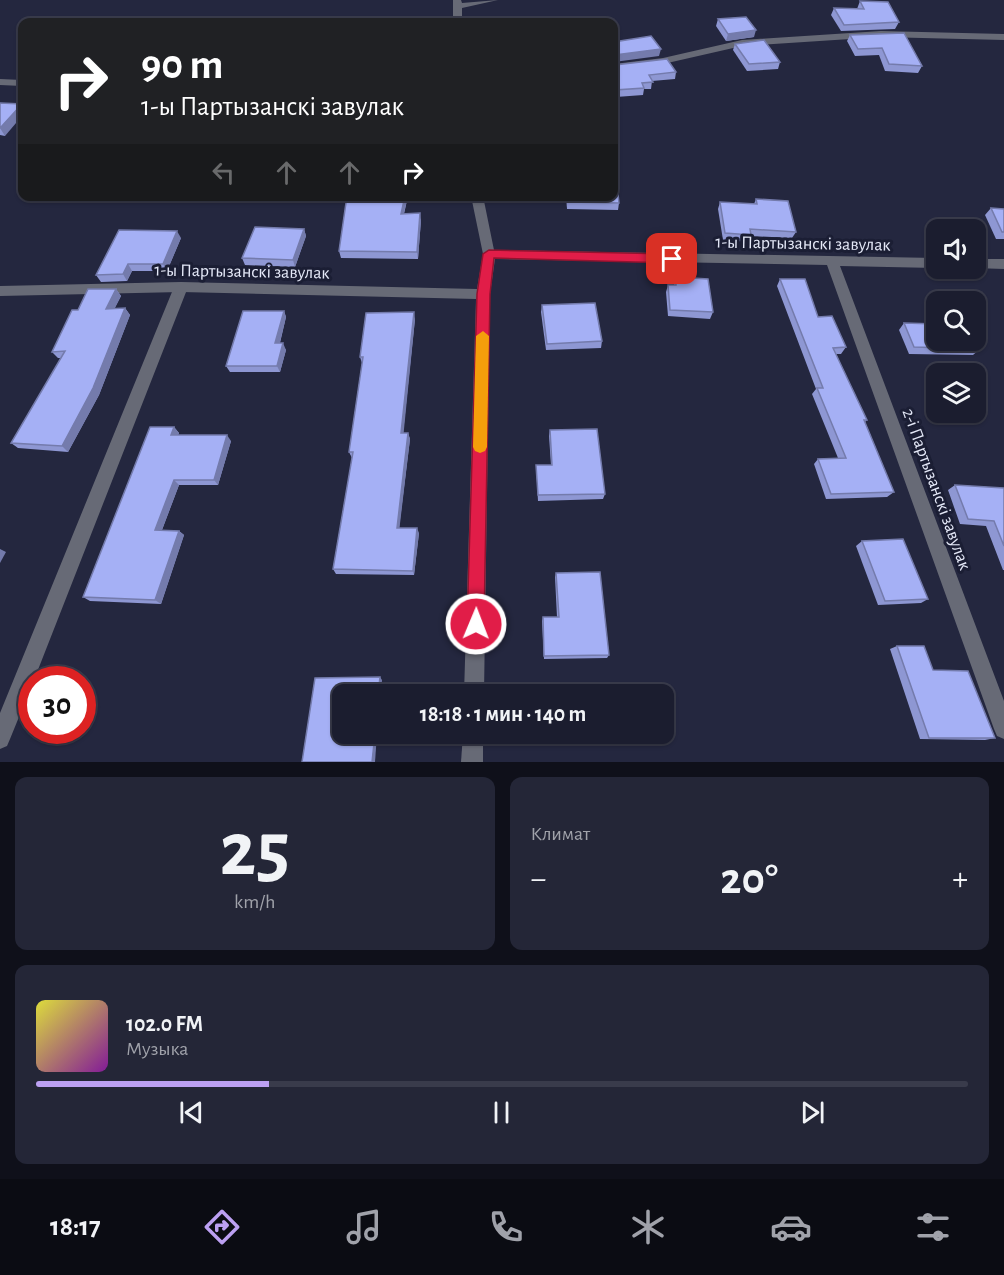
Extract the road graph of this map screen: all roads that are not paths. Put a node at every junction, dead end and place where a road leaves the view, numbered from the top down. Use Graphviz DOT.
graph roads {
  1 [pos="494,0"];
  2 [pos="457,3"];
  3 [pos="458,18"];
  4 [pos="1004,37"];
  5 [pos="618,67"];
  6 [pos="0,82"];
  7 [pos="18,83"];
  8 [pos="478,201"];
  9 [pos="489,254"];
  10 [pos="832,262"];
  11 [pos="926,263"];
  12 [pos="986,264"];
  13 [pos="1004,264"];
  14 [pos="181,287"];
  15 [pos="0,291"];
  16 [pos="483,294"];
  17 [pos="474,684"];
  18 [pos="1004,729"];
  19 [pos="0,739"];
  20 [pos="473,744"];
  21 [pos="472,762"];
  1 -- 2 [label="street"];
  2 -- 3 [label="street"];
  4 -- 5 [label="street"];
  6 -- 7 [label="street"];
  8 -- 9 [label="street"];
  9 -- 10 [label="street, 1-ы Партызанскі завулак"];
  9 -- 16 [label="street"];
  10 -- 11 [label="street, 1-ы Партызанскі завулак"];
  10 -- 18 [label="street, 2-і Партызанскі завулак"];
  12 -- 13 [label="street"];
  14 -- 15 [label="street, 1-ы Партызанскі завулак"];
  14 -- 16 [label="street, 1-ы Партызанскі завулак"];
  14 -- 19 [label="street"];
  16 -- 17 [label="street"];
  20 -- 21 [label="street"];
}
